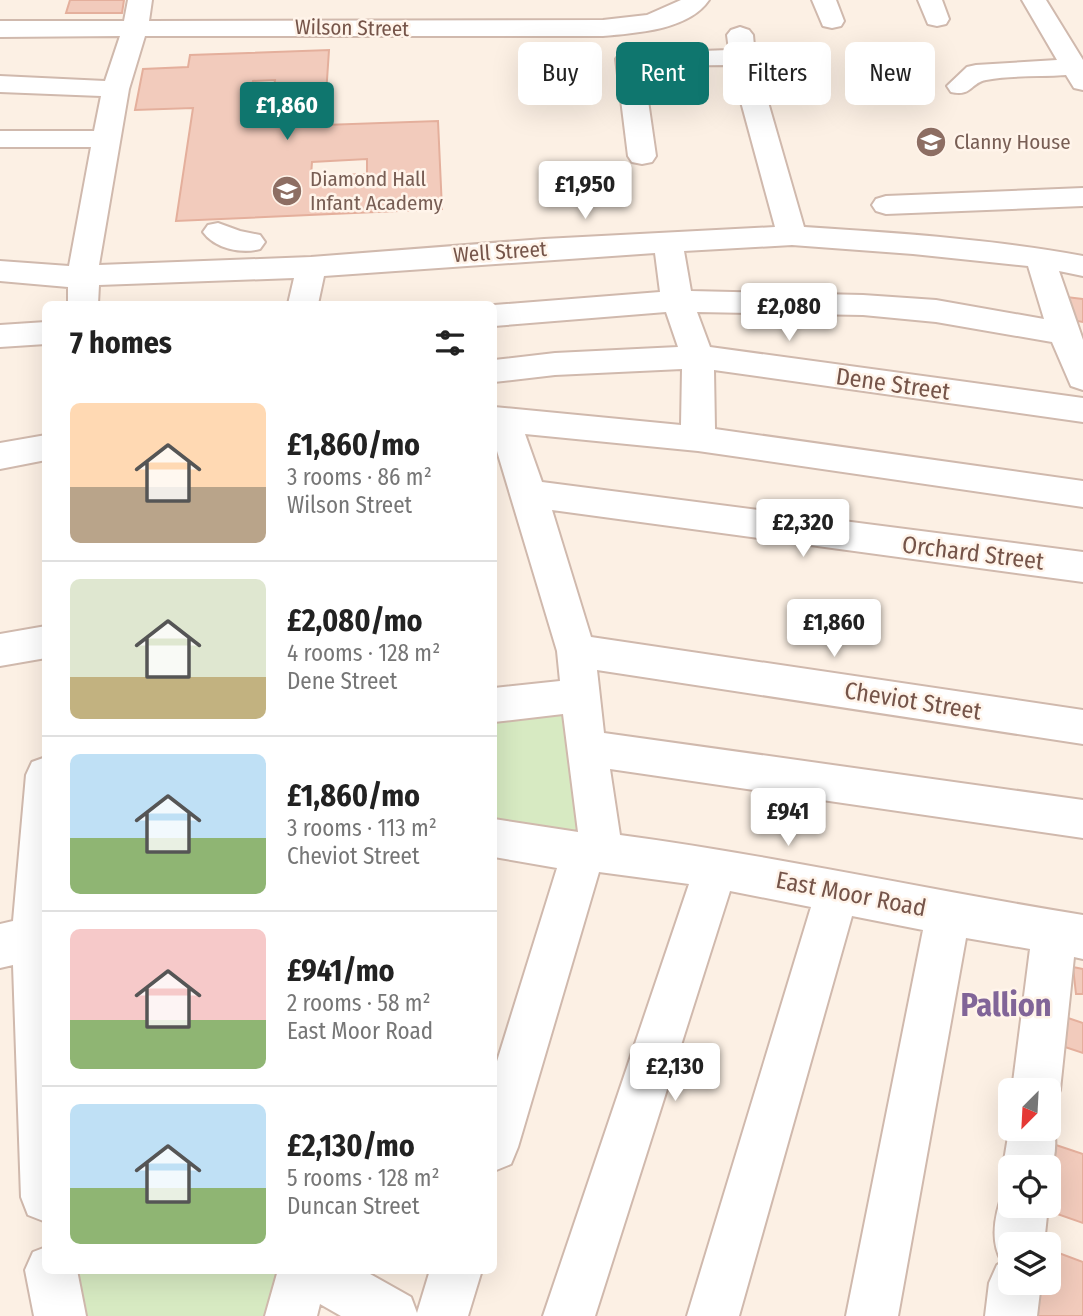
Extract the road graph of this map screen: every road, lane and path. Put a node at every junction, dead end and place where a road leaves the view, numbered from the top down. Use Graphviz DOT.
graph roads {
  1 [pos="47,0"];
  2 [pos="140,0"];
  3 [pos="379,0"];
  4 [pos="457,0"];
  5 [pos="542,0"];
  6 [pos="697,0"];
  7 [pos="1034,0"];
  8 [pos="135,27"];
  9 [pos="377,28"];
  10 [pos="546,28"];
  11 [pos="0,29"];
  12 [pos="456,29"];
  13 [pos="31,30"];
  14 [pos="1075,68"];
  15 [pos="8,71"];
  16 [pos="960,86"];
  17 [pos="116,89"];
  18 [pos="0,139"];
  19 [pos="107,139"];
  20 [pos="642,156"];
  21 [pos="1083,197"];
  22 [pos="886,205"];
  23 [pos="792,236"];
  24 [pos="233,238"];
  25 [pos="668,243"];
  26 [pos="1040,258"];
  27 [pos="1083,266"];
  28 [pos="311,267"];
  29 [pos="0,271"];
  30 [pos="213,271"];
  31 [pos="83,290"];
  32 [pos="198,301"];
  33 [pos="304,301"];
  34 [pos="677,301"];
  35 [pos="497,315"];
  36 [pos="42,333"];
  37 [pos="1064,333"];
  38 [pos="0,335"];
  39 [pos="698,357"];
  40 [pos="497,371"];
  41 [pos="1083,378"];
  42 [pos="1083,410"];
  43 [pos="498,419"];
  44 [pos="698,439"];
  45 [pos="42,448"];
  46 [pos="0,456"];
  47 [pos="529,494"];
  48 [pos="1083,494"];
  49 [pos="1083,567"];
  50 [pos="42,643"];
  51 [pos="0,650"];
  52 [pos="576,651"];
  53 [pos="580,695"];
  54 [pos="497,705"];
  55 [pos="1083,727"];
  56 [pos="586,748"];
  57 [pos="42,808"];
  58 [pos="1083,819"];
  59 [pos="497,838"];
  60 [pos="592,853"];
  61 [pos="716,868"];
  62 [pos="838,890"];
  63 [pos="948,914"];
  64 [pos="1069,934"];
  65 [pos="26,939"];
  66 [pos="1039,1078"];
  67 [pos="497,1138"];
  68 [pos="42,1146"];
  69 [pos="52,1274"];
  70 [pos="303,1274"];
  71 [pos="318,1274"];
  72 [pos="455,1274"];
  73 [pos="1014,1295"];
  74 [pos="61,1316"];
  75 [pos="291,1316"];
  76 [pos="392,1316"];
  77 [pos="442,1316"];
  78 [pos="569,1316"];
  79 [pos="713,1316"];
  80 [pos="872,1316"];
  81 [pos="1011,1316"];
  1 -- 13 [label="street"];
  2 -- 8 [label="street"];
  3 -- 9 [label="street"];
  4 -- 12 [label="street"];
  5 -- 10 [label="street"];
  6 -- 10 [label="street, Wilson Street"];
  7 -- 14 [label="street"];
  8 -- 9 [label="street, Wilson Street"];
  8 -- 13 [label="street, Wilson Street"];
  8 -- 17 [label="street"];
  9 -- 12 [label="street, Wilson Street"];
  10 -- 12 [label="street, Wilson Street"];
  11 -- 13 [label="street, Wilson Street"];
  13 -- 15 [label="street"];
  14 -- 16 [label="street"];
  15 -- 17 [label="street"];
  17 -- 19 [label="street"];
  18 -- 19 [label="street"];
  19 -- 31 [label="street"];
  20 -- 23 [label="street"];
  21 -- 22 [label="street"];
  23 -- 25 [label="street, Well Street"];
  23 -- 26 [label="street, Well Street"];
  24 -- 30 [label="street"];
  25 -- 28 [label="street, Well Street"];
  25 -- 34 [label="street"];
  26 -- 27 [label="street, Well Street"];
  26 -- 37 [label="street"];
  28 -- 30 [label="street, Well Street"];
  28 -- 33 [label="street"];
  29 -- 31 [label="street, Well Street"];
  30 -- 31 [label="street, Well Street"];
  30 -- 32 [label="street"];
  34 -- 35 [label="street"];
  34 -- 37 [label="street"];
  34 -- 39 [label="street"];
  36 -- 38 [label="street"];
  37 -- 41 [label="street"];
  39 -- 40 [label="street, Dene Street"];
  39 -- 42 [label="street, Dene Street"];
  39 -- 44 [label="street"];
  43 -- 44 [label="street"];
  43 -- 47 [label="street"];
  44 -- 48 [label="street"];
  45 -- 46 [label="street"];
  47 -- 49 [label="street, Orchard Street"];
  47 -- 52 [label="street"];
  50 -- 51 [label="street"];
  52 -- 53 [label="street"];
  52 -- 55 [label="street, Cheviot Street"];
  53 -- 54 [label="street"];
  53 -- 56 [label="street"];
  56 -- 58 [label="street"];
  56 -- 60 [label="street"];
  57 -- 65 [label="street"];
  59 -- 60 [label="street, East Moor Road"];
  60 -- 61 [label="street, East Moor Road"];
  60 -- 67 [label="street"];
  61 -- 62 [label="street, East Moor Road"];
  61 -- 78 [label="street"];
  62 -- 63 [label="street, East Moor Road"];
  62 -- 79 [label="street"];
  63 -- 64 [label="street, East Moor Road"];
  63 -- 80 [label="street"];
  64 -- 66 [label="street"];
  65 -- 68 [label="street"];
  69 -- 74 [label="street"];
  70 -- 75 [label="street"];
  71 -- 76 [label="street"];
  72 -- 77 [label="street"];
  73 -- 81 [label="street"];
}
